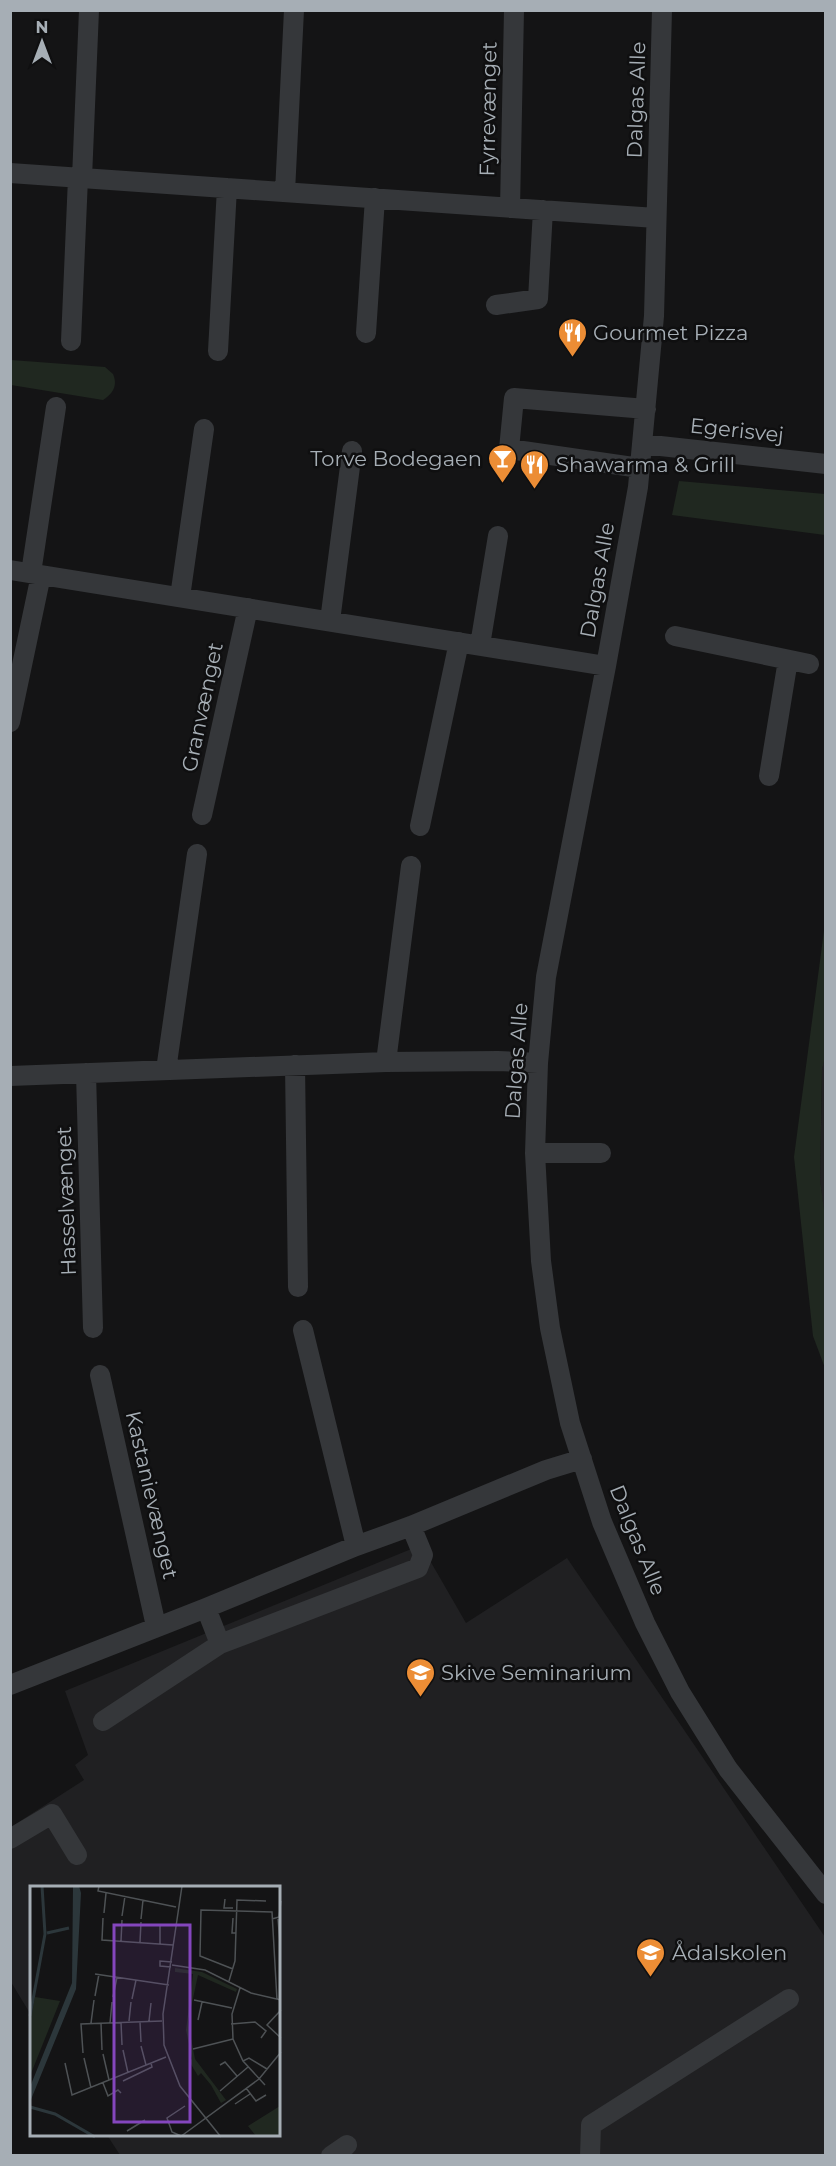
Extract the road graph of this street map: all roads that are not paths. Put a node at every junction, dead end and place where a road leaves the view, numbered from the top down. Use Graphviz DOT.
graph roads {
  1 [pos="89,10"];
  2 [pos="294,10"];
  3 [pos="514,10"];
  4 [pos="662,10"];
  5 [pos="10,173"];
  6 [pos="80,178"];
  7 [pos="227,188"];
  8 [pos="285,192"];
  9 [pos="375,198"];
  10 [pos="510,208"];
  11 [pos="543,210"];
  12 [pos="656,218"];
  13 [pos="496,304"];
  14 [pos="366,333"];
  15 [pos="71,341"];
  16 [pos="218,351"];
  17 [pos="56,407"];
  18 [pos="646,410"];
  19 [pos="204,429"];
  20 [pos="642,444"];
  21 [pos="352,451"];
  22 [pos="825,464"];
  23 [pos="640,468"];
  24 [pos="498,536"];
  25 [pos="10,570"];
  26 [pos="36,574"];
  27 [pos="180,597"];
  28 [pos="248,608"];
  29 [pos="330,621"];
  30 [pos="675,636"];
  31 [pos="459,642"];
  32 [pos="480,645"];
  33 [pos="788,660"];
  34 [pos="809,664"];
  35 [pos="606,666"];
  36 [pos="10,722"];
  37 [pos="769,776"];
  38 [pos="202,815"];
  39 [pos="420,826"];
  40 [pos="197,854"];
  41 [pos="411,866"];
  42 [pos="386,1062"];
  43 [pos="538,1063"];
  44 [pos="295,1065"];
  45 [pos="166,1070"];
  46 [pos="86,1073"];
  47 [pos="10,1076"];
  48 [pos="535,1153"];
  49 [pos="601,1153"];
  50 [pos="298,1287"];
  51 [pos="93,1328"];
  52 [pos="303,1330"];
  53 [pos="100,1375"];
  54 [pos="582,1459"];
  55 [pos="411,1526"];
  56 [pos="356,1546"];
  57 [pos="206,1608"];
  58 [pos="156,1626"];
  59 [pos="220,1644"];
  60 [pos="10,1685"];
  61 [pos="103,1721"];
  62 [pos="10,1839"];
  63 [pos="77,1855"];
  64 [pos="825,1894"];
  65 [pos="789,2000"];
  66 [pos="590,2156"];
  1 -- 6 [label="street"];
  2 -- 8 [label="street"];
  3 -- 10 [label="street, Fyrrevænget"];
  4 -- 12 [label="street, Dalgas Alle"];
  5 -- 6 [label="street, Fyrrevænget"];
  6 -- 7 [label="street, Fyrrevænget"];
  6 -- 15 [label="street"];
  7 -- 8 [label="street, Fyrrevænget"];
  7 -- 16 [label="street"];
  8 -- 9 [label="street, Fyrrevænget"];
  9 -- 10 [label="street, Fyrrevænget"];
  9 -- 14 [label="street"];
  10 -- 11 [label="street, Fyrrevænget"];
  11 -- 12 [label="street, Fyrrevænget"];
  11 -- 13 [label="street"];
  12 -- 18 [label="street, Dalgas Alle"];
  17 -- 26 [label="street"];
  18 -- 20 [label="street, Dalgas Alle"];
  18 -- 23 [label="street"];
  19 -- 27 [label="street"];
  20 -- 22 [label="street, Egerisvej"];
  20 -- 23 [label="street, Dalgas Alle"];
  21 -- 29 [label="street"];
  23 -- 35 [label="street, Dalgas Alle"];
  24 -- 32 [label="street"];
  25 -- 26 [label="street"];
  26 -- 27 [label="street"];
  26 -- 36 [label="street"];
  27 -- 28 [label="street"];
  28 -- 29 [label="street"];
  28 -- 38 [label="street, Granvænget"];
  29 -- 31 [label="street"];
  30 -- 33 [label="street"];
  31 -- 32 [label="street"];
  31 -- 39 [label="street"];
  32 -- 35 [label="street"];
  33 -- 34 [label="street"];
  33 -- 37 [label="street"];
  35 -- 43 [label="street, Dalgas Alle"];
  40 -- 45 [label="street"];
  41 -- 42 [label="street"];
  42 -- 43 [label="street"];
  42 -- 44 [label="street"];
  43 -- 48 [label="street, Dalgas Alle"];
  44 -- 45 [label="street"];
  44 -- 50 [label="street"];
  45 -- 46 [label="street"];
  46 -- 47 [label="street"];
  46 -- 51 [label="street, Hasselvænget"];
  48 -- 49 [label="street"];
  48 -- 54 [label="street, Dalgas Alle"];
  52 -- 56 [label="street"];
  53 -- 58 [label="street, Kastanievænget"];
  54 -- 55 [label="street"];
  54 -- 64 [label="street, Dalgas Alle"];
  55 -- 56 [label="street"];
  55 -- 59 [label="street"];
  56 -- 57 [label="street"];
  57 -- 58 [label="street"];
  57 -- 59 [label="street"];
  58 -- 60 [label="street"];
  59 -- 61 [label="street"];
  62 -- 63 [label="street"];
  65 -- 66 [label="street"];
}
